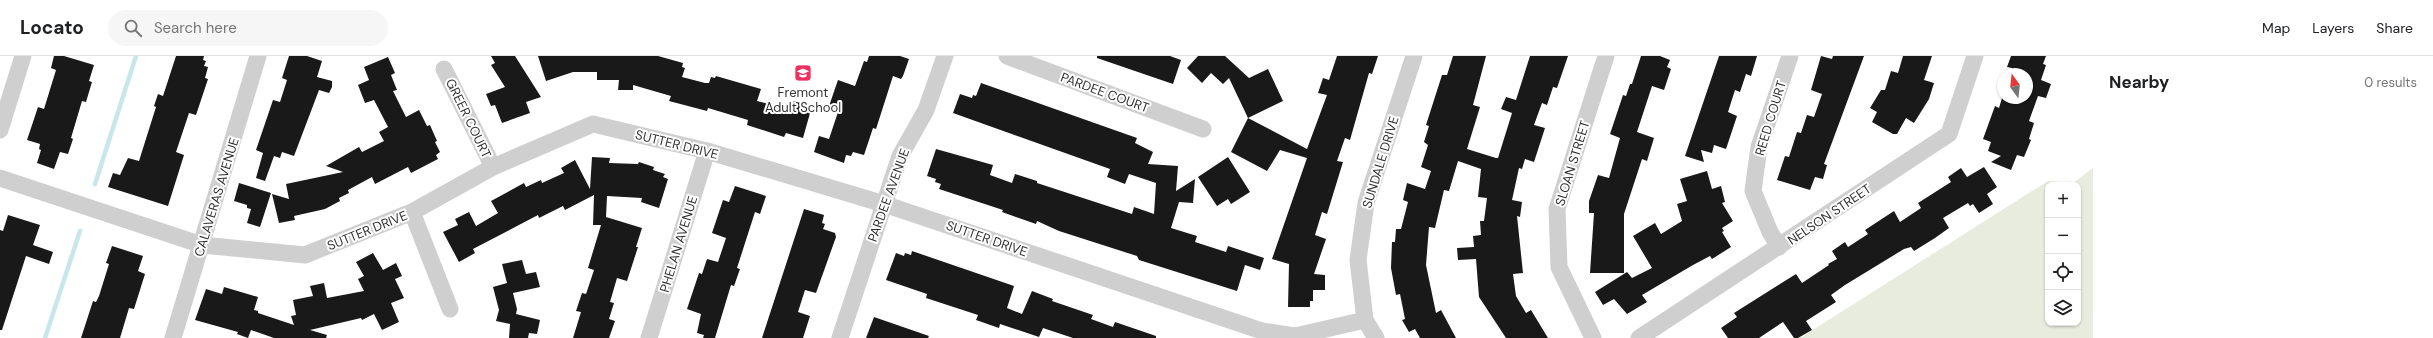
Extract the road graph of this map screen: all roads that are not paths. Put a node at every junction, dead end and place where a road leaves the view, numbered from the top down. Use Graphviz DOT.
graph roads {
  1 [pos="23,56"];
  2 [pos="258,56"];
  3 [pos="945,56"];
  4 [pos="1007,56"];
  5 [pos="1414,56"];
  6 [pos="1606,56"];
  7 [pos="1790,56"];
  8 [pos="1975,56"];
  9 [pos="444,69"];
  10 [pos="1203,129"];
  11 [pos="0,130"];
  12 [pos="707,151"];
  13 [pos="493,167"];
  14 [pos="0,178"];
  15 [pos="884,204"];
  16 [pos="412,212"];
  17 [pos="202,245"];
  18 [pos="1780,247"];
  19 [pos="450,309"];
  20 [pos="1365,320"];
  21 [pos="173,338"];
  22 [pos="649,338"];
  23 [pos="840,338"];
  24 [pos="1376,338"];
  25 [pos="1593,338"];
  26 [pos="1639,338"];
  1 -- 11 [label="street"];
  2 -- 17 [label="street, CALAVERAS AVENUE"];
  3 -- 15 [label="street, PARDEE AVENUE"];
  4 -- 10 [label="street, PARDEE COURT"];
  5 -- 20 [label="street, SUNDALE DRIVE"];
  6 -- 25 [label="street, SLOAN STREET"];
  7 -- 18 [label="street, REED COURT"];
  8 -- 18 [label="street, NELSON STREET"];
  9 -- 13 [label="street, GREER COURT"];
  12 -- 13 [label="street, SUTTER DRIVE"];
  12 -- 15 [label="street, SUTTER DRIVE"];
  12 -- 22 [label="street, PHELAN AVENUE"];
  13 -- 16 [label="street, SUTTER DRIVE"];
  14 -- 17 [label="street, SUTTER DRIVE"];
  15 -- 20 [label="street, SUTTER DRIVE"];
  15 -- 23 [label="street, PARDEE AVENUE"];
  16 -- 17 [label="street, SUTTER DRIVE"];
  16 -- 19 [label="street"];
  17 -- 21 [label="street, CALAVERAS AVENUE"];
  18 -- 26 [label="street, NELSON STREET"];
  20 -- 24 [label="street, SUNDALE DRIVE"];
}
